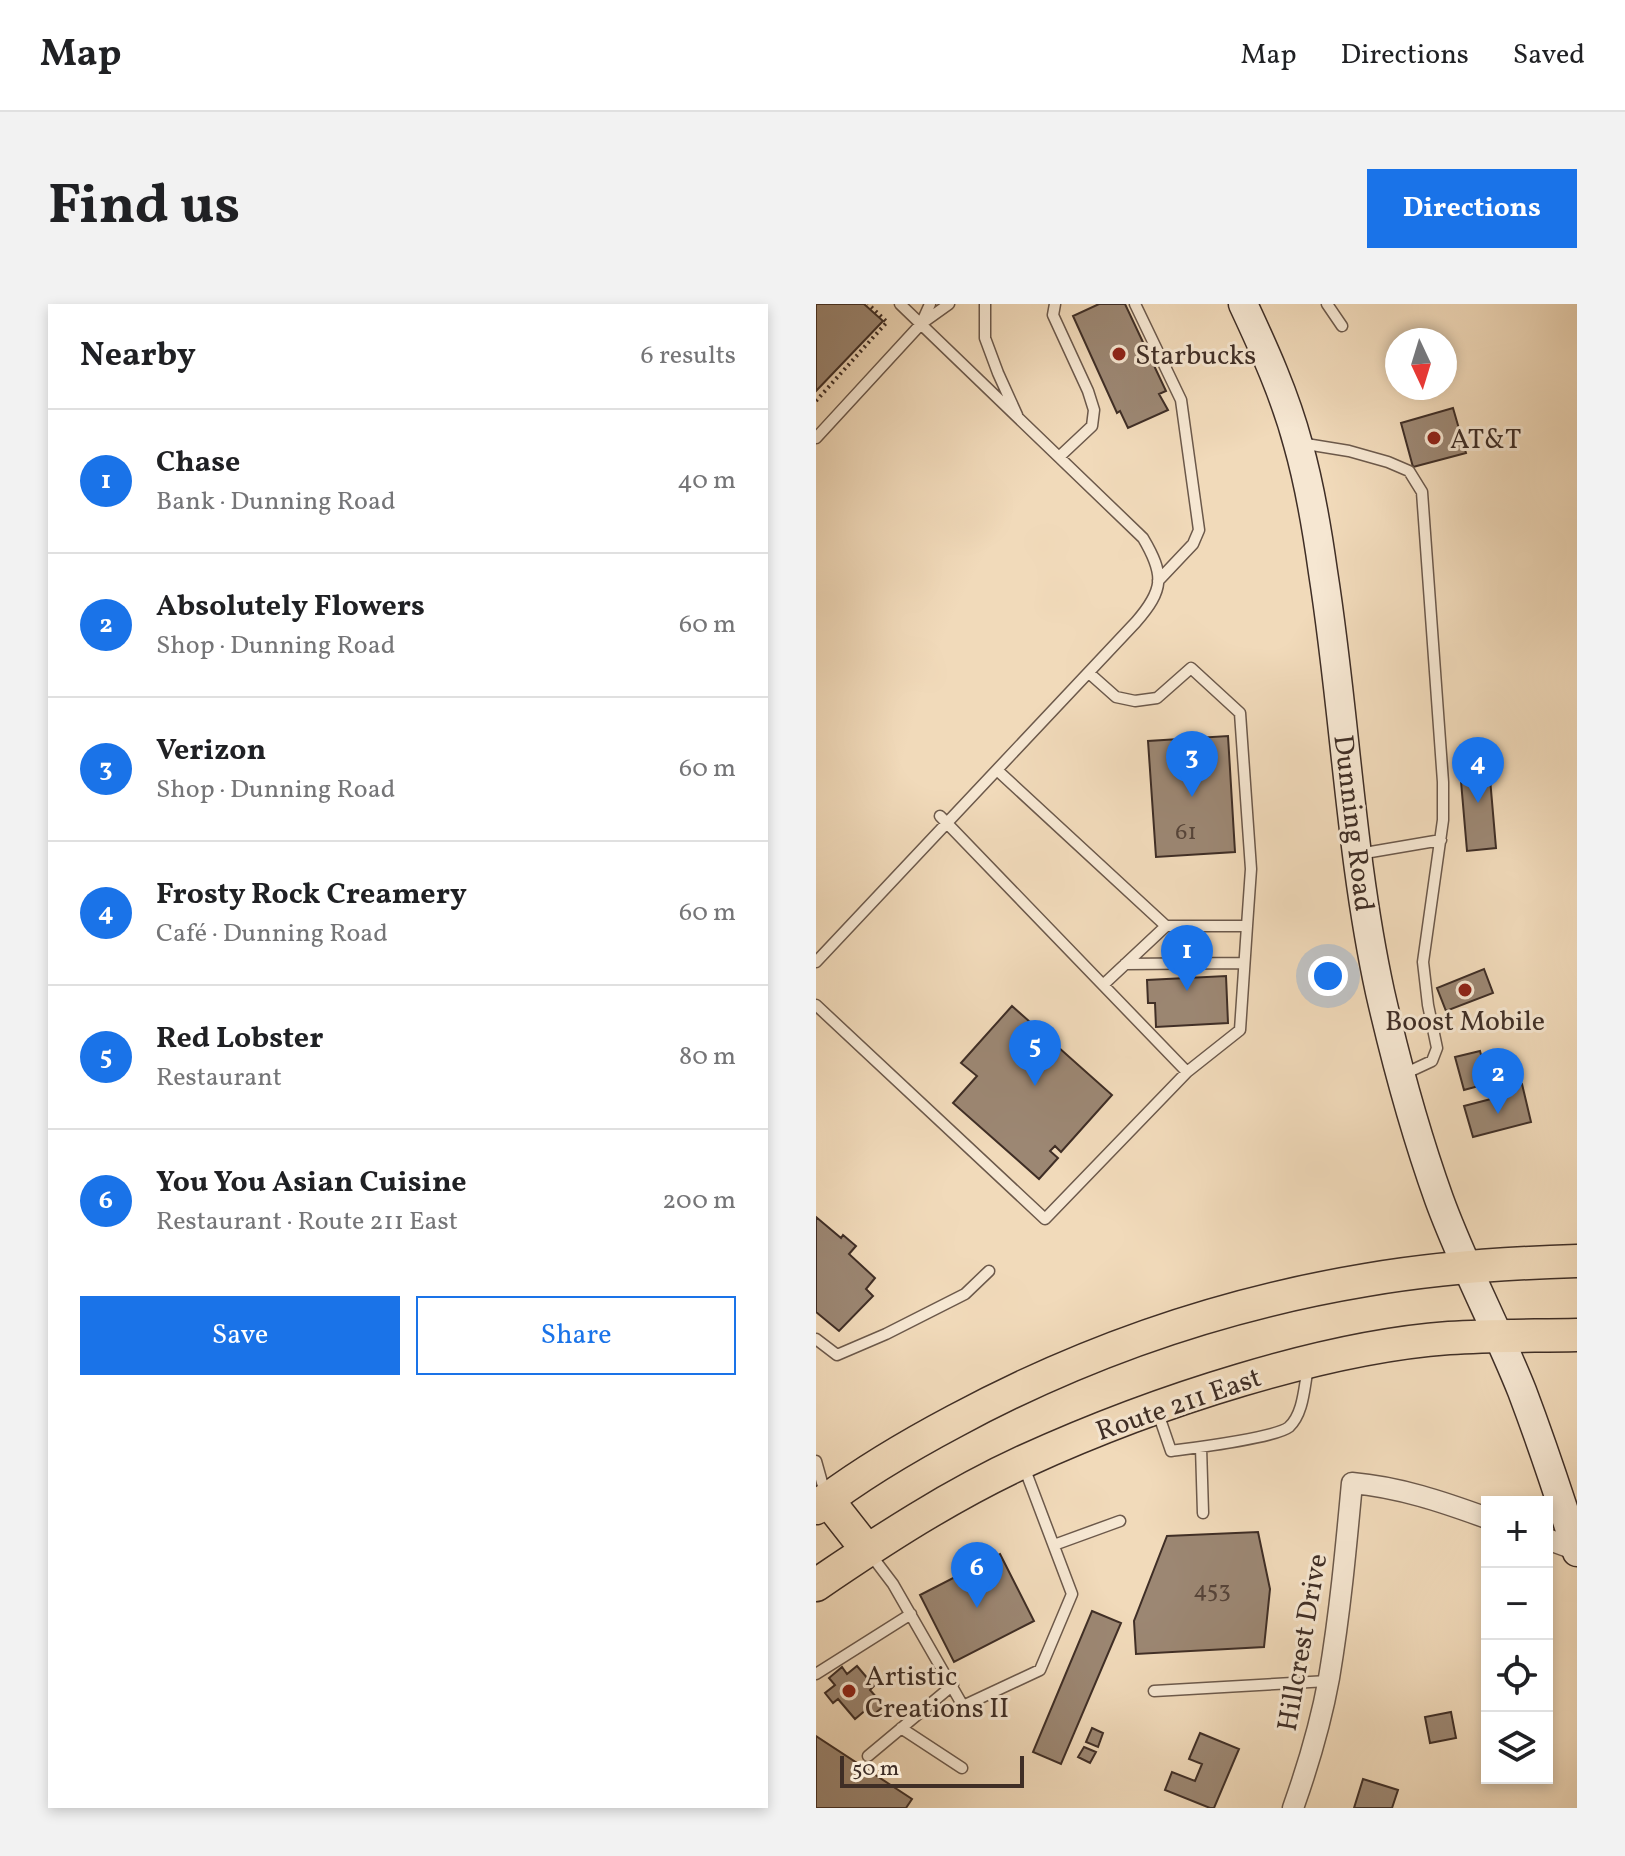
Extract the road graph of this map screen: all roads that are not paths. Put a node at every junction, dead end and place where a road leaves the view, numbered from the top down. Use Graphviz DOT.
graph roads {
  1 [pos="900,304"];
  2 [pos="930,304"];
  3 [pos="949,304"];
  4 [pos="985,304"];
  5 [pos="1055,304"];
  6 [pos="1135,304"];
  7 [pos="1243,304"];
  8 [pos="1327,304"];
  9 [pos="921,324"];
  10 [pos="1342,326"];
  11 [pos="1019,420"];
  12 [pos="816,438"];
  13 [pos="1298,442"];
  14 [pos="1059,457"];
  15 [pos="1158,581"];
  16 [pos="1089,673"];
  17 [pos="997,770"];
  18 [pos="944,820"];
  19 [pos="1441,840"];
  20 [pos="1357,854"];
  21 [pos="1166,926"];
  22 [pos="1247,926"];
  23 [pos="816,962"];
  24 [pos="1244,963"];
  25 [pos="1125,964"];
  26 [pos="1103,985"];
  27 [pos="816,1005"];
  28 [pos="1187,1072"];
  29 [pos="1401,1076"];
  30 [pos="1577,1261"];
  31 [pos="1466,1267"];
  32 [pos="989,1271"];
  33 [pos="1577,1335"];
  34 [pos="1497,1336"];
  35 [pos="816,1339"];
  36 [pos="1310,1361"];
  37 [pos="1156,1407"];
  38 [pos="1201,1447"];
  39 [pos="816,1461"];
  40 [pos="1022,1462"];
  41 [pos="820,1499"];
  42 [pos="1203,1513"];
  43 [pos="1481,1516"];
  44 [pos="1120,1521"];
  45 [pos="1553,1541"];
  46 [pos="1054,1545"];
  47 [pos="867,1550"];
  48 [pos="1577,1551"];
  49 [pos="816,1585"];
  50 [pos="911,1614"];
  51 [pos="816,1674"];
  52 [pos="1328,1681"];
  53 [pos="953,1685"];
  54 [pos="1154,1691"];
  55 [pos="901,1728"];
  56 [pos="868,1756"];
  57 [pos="962,1768"];
  58 [pos="1293,1808"];
  1 -- 9 [label="lane"];
  2 -- 9 [label="lane"];
  3 -- 9 [label="lane"];
  4 -- 11 [label="lane"];
  5 -- 14 [label="lane"];
  6 -- 15 [label="lane"];
  7 -- 13 [label="street, Dunning Road"];
  8 -- 10 [label="lane"];
  9 -- 11 [label="lane"];
  9 -- 12 [label="lane"];
  11 -- 14 [label="lane"];
  13 -- 19 [label="lane"];
  13 -- 20 [label="street, Dunning Road"];
  14 -- 15 [label="lane"];
  15 -- 16 [label="lane"];
  16 -- 17 [label="lane"];
  16 -- 22 [label="lane"];
  17 -- 18 [label="lane"];
  17 -- 21 [label="lane"];
  18 -- 23 [label="lane"];
  18 -- 26 [label="lane"];
  19 -- 20 [label="lane"];
  19 -- 29 [label="lane"];
  20 -- 29 [label="street, Dunning Road"];
  21 -- 22 [label="lane"];
  21 -- 25 [label="lane"];
  22 -- 24 [label="lane"];
  24 -- 25 [label="lane"];
  24 -- 28 [label="lane"];
  25 -- 26 [label="lane"];
  26 -- 28 [label="lane"];
  27 -- 28 [label="lane"];
  29 -- 31 [label="street, Dunning Road"];
  30 -- 31 [label="main road"];
  31 -- 34 [label="street, Dunning Road"];
  31 -- 41 [label="main road"];
  32 -- 35 [label="lane"];
  33 -- 34 [label="main road, Route 211 East"];
  34 -- 36 [label="main road, Route 211 East"];
  34 -- 48 [label="street, Dunning Road"];
  36 -- 37 [label="main road, Route 211 East"];
  36 -- 38 [label="lane"];
  37 -- 38 [label="lane"];
  37 -- 40 [label="main road, Route 211 East"];
  38 -- 42 [label="lane"];
  39 -- 41 [label="lane"];
  40 -- 46 [label="lane"];
  40 -- 47 [label="main road, Route 211 East"];
  41 -- 47 [label="main road"];
  43 -- 52 [label="street, Hillcrest Drive"];
  44 -- 46 [label="lane"];
  45 -- 48 [label="street"];
  46 -- 53 [label="lane"];
  47 -- 49 [label="main road, Route 211 East"];
  47 -- 50 [label="lane"];
  50 -- 51 [label="lane"];
  50 -- 53 [label="lane"];
  52 -- 54 [label="lane"];
  52 -- 58 [label="street, Hillcrest Drive"];
  53 -- 55 [label="lane"];
  55 -- 56 [label="lane"];
  55 -- 57 [label="lane"];
}
